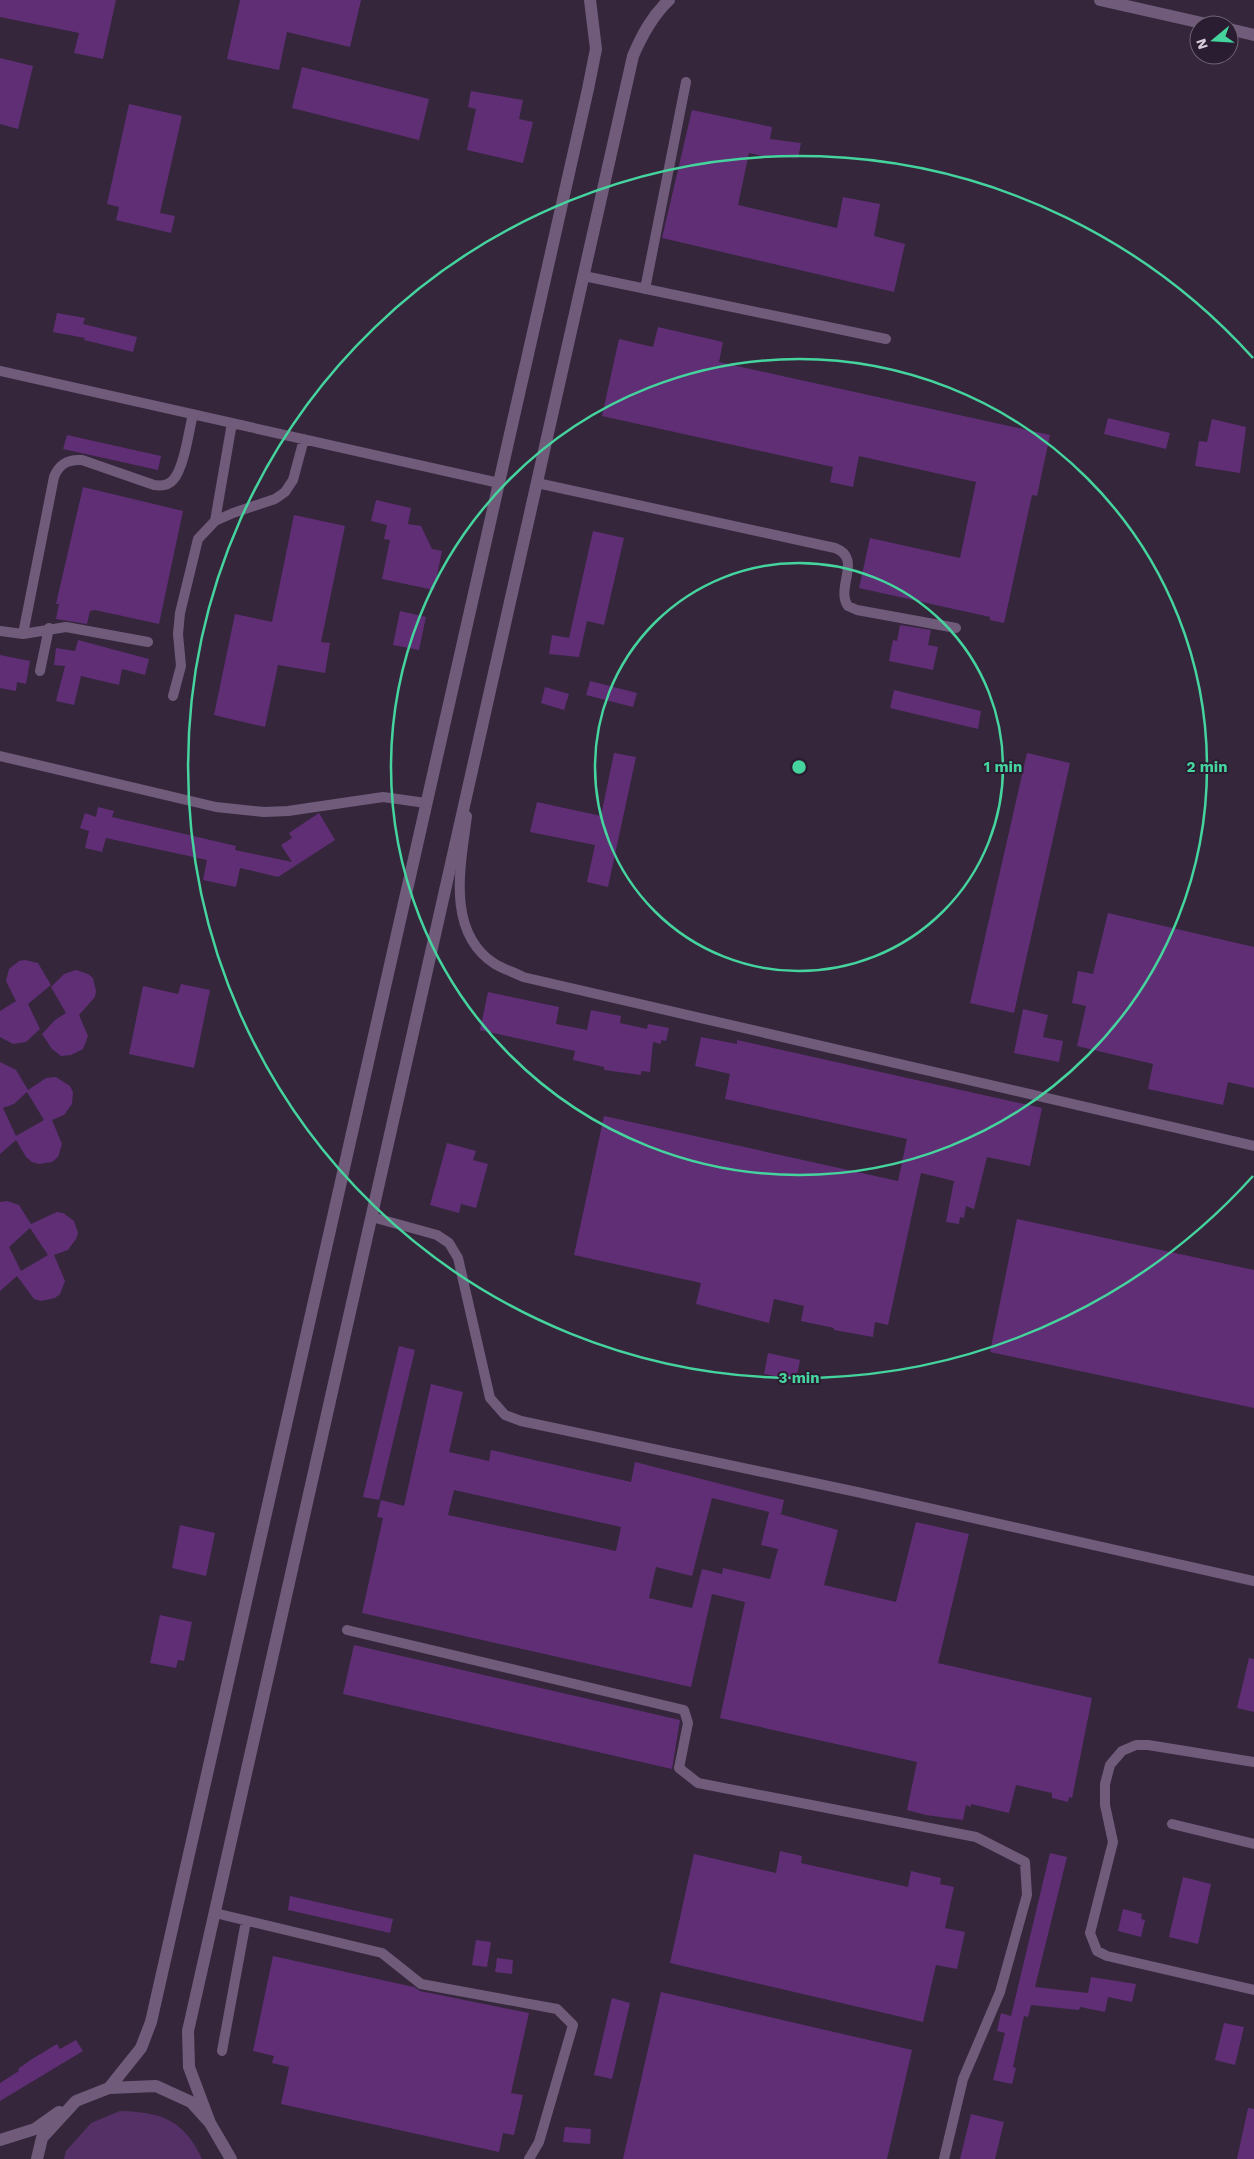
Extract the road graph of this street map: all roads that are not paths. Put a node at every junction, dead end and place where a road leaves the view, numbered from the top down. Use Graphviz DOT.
graph roads {
  1 [pos="590,0"];
  2 [pos="669,0"];
  3 [pos="1100,0"];
  4 [pos="1189,20"];
  5 [pos="1239,31"];
  6 [pos="1254,35"];
  7 [pos="686,82"];
  8 [pos="584,276"];
  9 [pos="645,288"];
  10 [pos="886,339"];
  11 [pos="0,371"];
  12 [pos="193,414"];
  13 [pos="232,423"];
  14 [pos="304,439"];
  15 [pos="499,483"];
  16 [pos="537,483"];
  17 [pos="215,521"];
  18 [pos="49,628"];
  19 [pos="956,628"];
  20 [pos="0,631"];
  21 [pos="23,634"];
  22 [pos="148,642"];
  23 [pos="40,671"];
  24 [pos="174,696"];
  25 [pos="0,756"];
  26 [pos="472,776"];
  27 [pos="426,803"];
  28 [pos="1254,1146"];
  29 [pos="372,1217"];
  30 [pos="1254,1581"];
  31 [pos="347,1630"];
  32 [pos="1254,1762"];
  33 [pos="1172,1824"];
  34 [pos="1254,1844"];
  35 [pos="215,1913"];
  36 [pos="246,1921"];
  37 [pos="1254,1990"];
  38 [pos="222,2051"];
  39 [pos="109,2088"];
  40 [pos="76,2101"];
  41 [pos="210,2123"];
  42 [pos="0,2140"];
  43 [pos="37,2159"];
  44 [pos="231,2159"];
  45 [pos="528,2159"];
  46 [pos="944,2159"];
  1 -- 15 [label="street"];
  2 -- 8 [label="street"];
  3 -- 4 [label="street"];
  5 -- 6 [label="street"];
  7 -- 9 [label="lane"];
  8 -- 9 [label="lane"];
  8 -- 16 [label="street"];
  9 -- 10 [label="lane"];
  11 -- 12 [label="lane"];
  12 -- 13 [label="lane"];
  12 -- 21 [label="lane"];
  13 -- 14 [label="lane"];
  13 -- 17 [label="lane"];
  14 -- 15 [label="lane"];
  14 -- 17 [label="lane"];
  15 -- 27 [label="street"];
  16 -- 19 [label="lane"];
  16 -- 26 [label="street"];
  17 -- 24 [label="lane"];
  18 -- 21 [label="lane"];
  18 -- 22 [label="lane"];
  18 -- 23 [label="lane"];
  20 -- 21 [label="lane"];
  25 -- 27 [label="lane"];
  26 -- 28 [label="lane"];
  26 -- 29 [label="street"];
  27 -- 39 [label="street"];
  29 -- 30 [label="lane"];
  29 -- 35 [label="street"];
  31 -- 46 [label="lane"];
  32 -- 37 [label="lane"];
  33 -- 34 [label="lane"];
  35 -- 36 [label="lane"];
  35 -- 41 [label="street"];
  36 -- 38 [label="lane"];
  36 -- 45 [label="lane"];
  39 -- 40 [label="street"];
  39 -- 41 [label="street"];
  40 -- 42 [label="street"];
  40 -- 43 [label="street"];
  41 -- 44 [label="street"];
}
